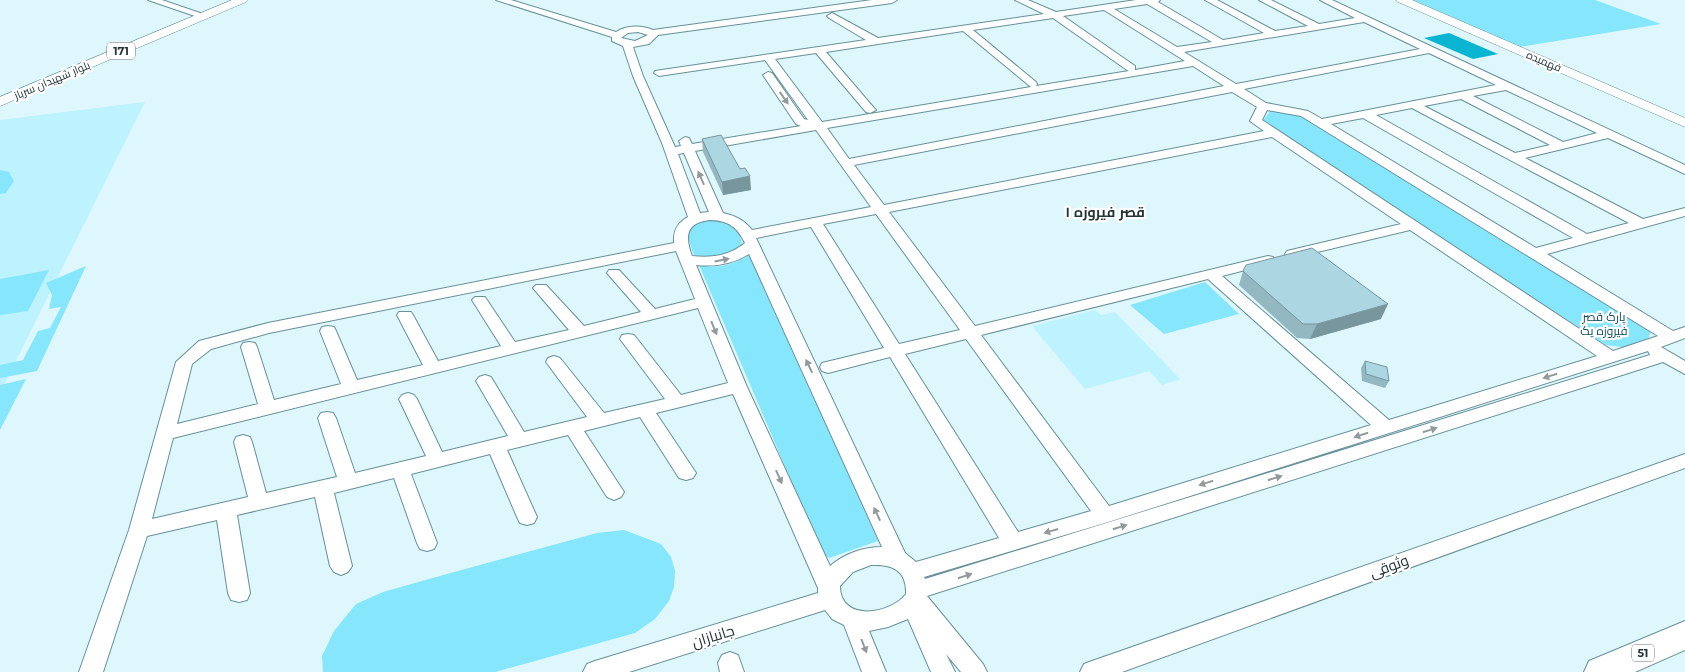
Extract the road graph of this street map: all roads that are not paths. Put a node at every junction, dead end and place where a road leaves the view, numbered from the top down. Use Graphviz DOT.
graph roads {
  1 [pos="153,0"];
  2 [pos="173,0"];
  3 [pos="231,0"];
  4 [pos="242,0"];
  5 [pos="501,0"];
  6 [pos="892,0"];
  7 [pos="1020,0"];
  8 [pos="1152,0"];
  9 [pos="1210,0"];
  10 [pos="1264,0"];
  11 [pos="1325,0"];
  12 [pos="1402,0"];
  13 [pos="1105,7"];
  14 [pos="203,12"];
  15 [pos="1055,15"];
  16 [pos="832,16"];
  17 [pos="1366,19"];
  18 [pos="1318,27"];
  19 [pos="965,28"];
  20 [pos="652,33"];
  21 [pos="1273,34"];
  22 [pos="617,35"];
  23 [pos="876,41"];
  24 [pos="1221,43"];
  25 [pos="627,44"];
  26 [pos="819,50"];
  27 [pos="1430,50"];
  28 [pos="1174,51"];
  29 [pos="763,58"];
  30 [pos="1191,61"];
  31 [pos="1131,68"];
  32 [pos="659,72"];
  33 [pos="1032,84"];
  34 [pos="1508,86"];
  35 [pos="1234,88"];
  36 [pos="1462,95"];
  37 [pos="0,97"];
  38 [pos="0,102"];
  39 [pos="1414,104"];
  40 [pos="1263,106"];
  41 [pos="870,110"];
  42 [pos="1365,114"];
  43 [pos="811,122"];
  44 [pos="1319,123"];
  45 [pos="1685,123"];
  46 [pos="1274,133"];
  47 [pos="1609,134"];
  48 [pos="686,144"];
  49 [pos="1562,146"];
  50 [pos="670,147"];
  51 [pos="1514,157"];
  52 [pos="846,163"];
  53 [pos="1685,170"];
  54 [pos="880,209"];
  55 [pos="1685,212"];
  56 [pos="718,216"];
  57 [pos="695,218"];
  58 [pos="815,222"];
  59 [pos="1641,224"];
  60 [pos="1412,225"];
  61 [pos="1585,239"];
  62 [pos="750,240"];
  63 [pos="684,253"];
  64 [pos="1535,253"];
  65 [pos="614,273"];
  66 [pos="1211,274"];
  67 [pos="541,288"];
  68 [pos="480,300"];
  69 [pos="704,302"];
  70 [pos="405,315"];
  71 [pos="652,315"];
  72 [pos="328,331"];
  73 [pos="580,332"];
  74 [pos="971,332"];
  75 [pos="1678,334"];
  76 [pos="628,339"];
  77 [pos="1647,346"];
  78 [pos="249,347"];
  79 [pos="512,349"];
  80 [pos="895,350"];
  81 [pos="1665,356"];
  82 [pos="1610,357"];
  83 [pos="554,362"];
  84 [pos="828,367"];
  85 [pos="433,368"];
  86 [pos="1685,368"];
  87 [pos="485,381"];
  88 [pos="738,387"];
  89 [pos="351,388"];
  90 [pos="408,399"];
  91 [pos="677,402"];
  92 [pos="268,408"];
  93 [pos="645,410"];
  94 [pos="327,418"];
  95 [pos="600,421"];
  96 [pos="1385,427"];
  97 [pos="572,428"];
  98 [pos="165,433"];
  99 [pos="519,440"];
  100 [pos="243,442"];
  101 [pos="496,446"];
  102 [pos="437,460"];
  103 [pos="1685,461"];
  104 [pos="400,469"];
  105 [pos="686,473"];
  106 [pos="348,482"];
  107 [pos="323,488"];
  108 [pos="614,492"];
  109 [pos="259,502"];
  110 [pos="226,510"];
  111 [pos="1105,515"];
  112 [pos="527,517"];
  113 [pos="139,530"];
  114 [pos="1013,542"];
  115 [pos="426,543"];
  116 [pos="341,566"];
  117 [pos="911,585"];
  118 [pos="239,593"];
  119 [pos="829,594"];
  120 [pos="854,619"];
  121 [pos="1685,635"];
  122 [pos="91,672"];
  123 [pos="595,672"];
  124 [pos="874,672"];
  125 [pos="943,672"];
  126 [pos="975,672"];
  127 [pos="1092,672"];
  128 [pos="1600,672"];
  1 -- 14 [label="street"];
  2 -- 14 [label="street"];
  3 -- 14 [label="main road, بلوار شهیدان سرباز / 171"];
  4 -- 38 [label="main road, بلوار شهیدان سرباز / 171"];
  5 -- 22 [label="street"];
  6 -- 20 [label="street"];
  7 -- 15 [label="street"];
  8 -- 13 [label="street"];
  8 -- 24 [label="street"];
  9 -- 21 [label="street"];
  10 -- 18 [label="street"];
  11 -- 17 [label="street"];
  12 -- 45 [label="main road, فهمیده"];
  13 -- 15 [label="street"];
  13 -- 28 [label="street"];
  14 -- 37 [label="main road, بلوار شهیدان سرباز / 171"];
  15 -- 19 [label="street"];
  15 -- 31 [label="street"];
  16 -- 23 [label="street"];
  17 -- 18 [label="street"];
  17 -- 27 [label="street"];
  18 -- 21 [label="street"];
  19 -- 23 [label="street"];
  19 -- 33 [label="street"];
  20 -- 22 [label="street"];
  20 -- 25 [label="street"];
  21 -- 24 [label="street"];
  22 -- 25 [label="street"];
  23 -- 26 [label="street"];
  24 -- 28 [label="street"];
  25 -- 50 [label="street"];
  26 -- 29 [label="street"];
  26 -- 41 [label="street"];
  27 -- 34 [label="street"];
  27 -- 35 [label="street"];
  28 -- 30 [label="street"];
  29 -- 32 [label="street"];
  29 -- 43 [label="street"];
  30 -- 31 [label="street"];
  30 -- 35 [label="street"];
  30 -- 43 [label="street"];
  31 -- 33 [label="street"];
  33 -- 41 [label="street"];
  34 -- 36 [label="street"];
  34 -- 47 [label="street"];
  35 -- 40 [label="street"];
  35 -- 52 [label="street"];
  36 -- 39 [label="street"];
  36 -- 49 [label="street"];
  39 -- 42 [label="street"];
  39 -- 51 [label="street"];
  40 -- 44 [label="street"];
  40 -- 46 [label="street"];
  41 -- 43 [label="street"];
  42 -- 44 [label="street"];
  42 -- 61 [label="street"];
  43 -- 48 [label="street"];
  43 -- 48 [label="street"];
  43 -- 52 [label="street"];
  44 -- 64 [label="street"];
  46 -- 54 [label="street"];
  46 -- 60 [label="street"];
  47 -- 49 [label="street"];
  47 -- 53 [label="street"];
  48 -- 50 [label="street"];
  56 -- 48 [label="street, one-way"];
  49 -- 51 [label="street"];
  50 -- 57 [label="street"];
  51 -- 59 [label="street"];
  52 -- 54 [label="street"];
  54 -- 58 [label="street"];
  54 -- 74 [label="street"];
  55 -- 59 [label="street"];
  56 -- 57 [label="street"];
  56 -- 62 [label="street"];
  57 -- 63 [label="street"];
  58 -- 62 [label="street"];
  58 -- 80 [label="street"];
  59 -- 61 [label="street"];
  60 -- 66 [label="street"];
  60 -- 82 [label="street"];
  61 -- 64 [label="street"];
  63 -- 62 [label="street, one-way"];
  117 -- 62 [label="street, one-way"];
  63 -- 69 [label="street"];
  63 -- 98 [label="street"];
  64 -- 75 [label="street"];
  65 -- 71 [label="street"];
  66 -- 74 [label="street"];
  66 -- 96 [label="street"];
  67 -- 73 [label="street"];
  68 -- 79 [label="street"];
  69 -- 71 [label="street"];
  69 -- 88 [label="street, one-way"];
  70 -- 85 [label="street"];
  71 -- 73 [label="street"];
  72 -- 89 [label="street"];
  73 -- 79 [label="street"];
  74 -- 80 [label="street"];
  74 -- 111 [label="street"];
  75 -- 77 [label="street"];
  76 -- 91 [label="street"];
  77 -- 81 [label="street"];
  77 -- 82 [label="street"];
  78 -- 92 [label="street"];
  79 -- 85 [label="street"];
  80 -- 84 [label="street"];
  80 -- 114 [label="street"];
  81 -- 86 [label="street"];
  117 -- 81 [label="street, one-way"];
  82 -- 96 [label="street, one-way"];
  83 -- 95 [label="street"];
  85 -- 89 [label="street"];
  87 -- 99 [label="street"];
  88 -- 91 [label="street"];
  88 -- 119 [label="street, one-way"];
  89 -- 92 [label="street"];
  90 -- 102 [label="street"];
  91 -- 93 [label="street"];
  92 -- 98 [label="street"];
  93 -- 95 [label="street"];
  93 -- 105 [label="street"];
  94 -- 106 [label="street"];
  95 -- 97 [label="street"];
  96 -- 111 [label="street, one-way"];
  97 -- 99 [label="street"];
  97 -- 108 [label="street"];
  98 -- 113 [label="street"];
  99 -- 101 [label="street"];
  100 -- 109 [label="street"];
  101 -- 102 [label="street"];
  101 -- 112 [label="street"];
  102 -- 104 [label="street"];
  103 -- 127 [label="street, وثوقی"];
  104 -- 106 [label="street"];
  104 -- 115 [label="street"];
  106 -- 107 [label="street"];
  107 -- 109 [label="street"];
  107 -- 116 [label="street"];
  109 -- 110 [label="street"];
  110 -- 113 [label="street"];
  110 -- 118 [label="street"];
  111 -- 114 [label="street, one-way"];
  113 -- 122 [label="street"];
  114 -- 117 [label="street"];
  117 -- 119 [label="street"];
  117 -- 120 [label="street"];
  117 -- 125 [label="street"];
  117 -- 126 [label="street"];
  119 -- 120 [label="street"];
  119 -- 123 [label="street, جانبازان"];
  120 -- 124 [label="street, one-way"];
  121 -- 128 [label="highway, 51"];
}
